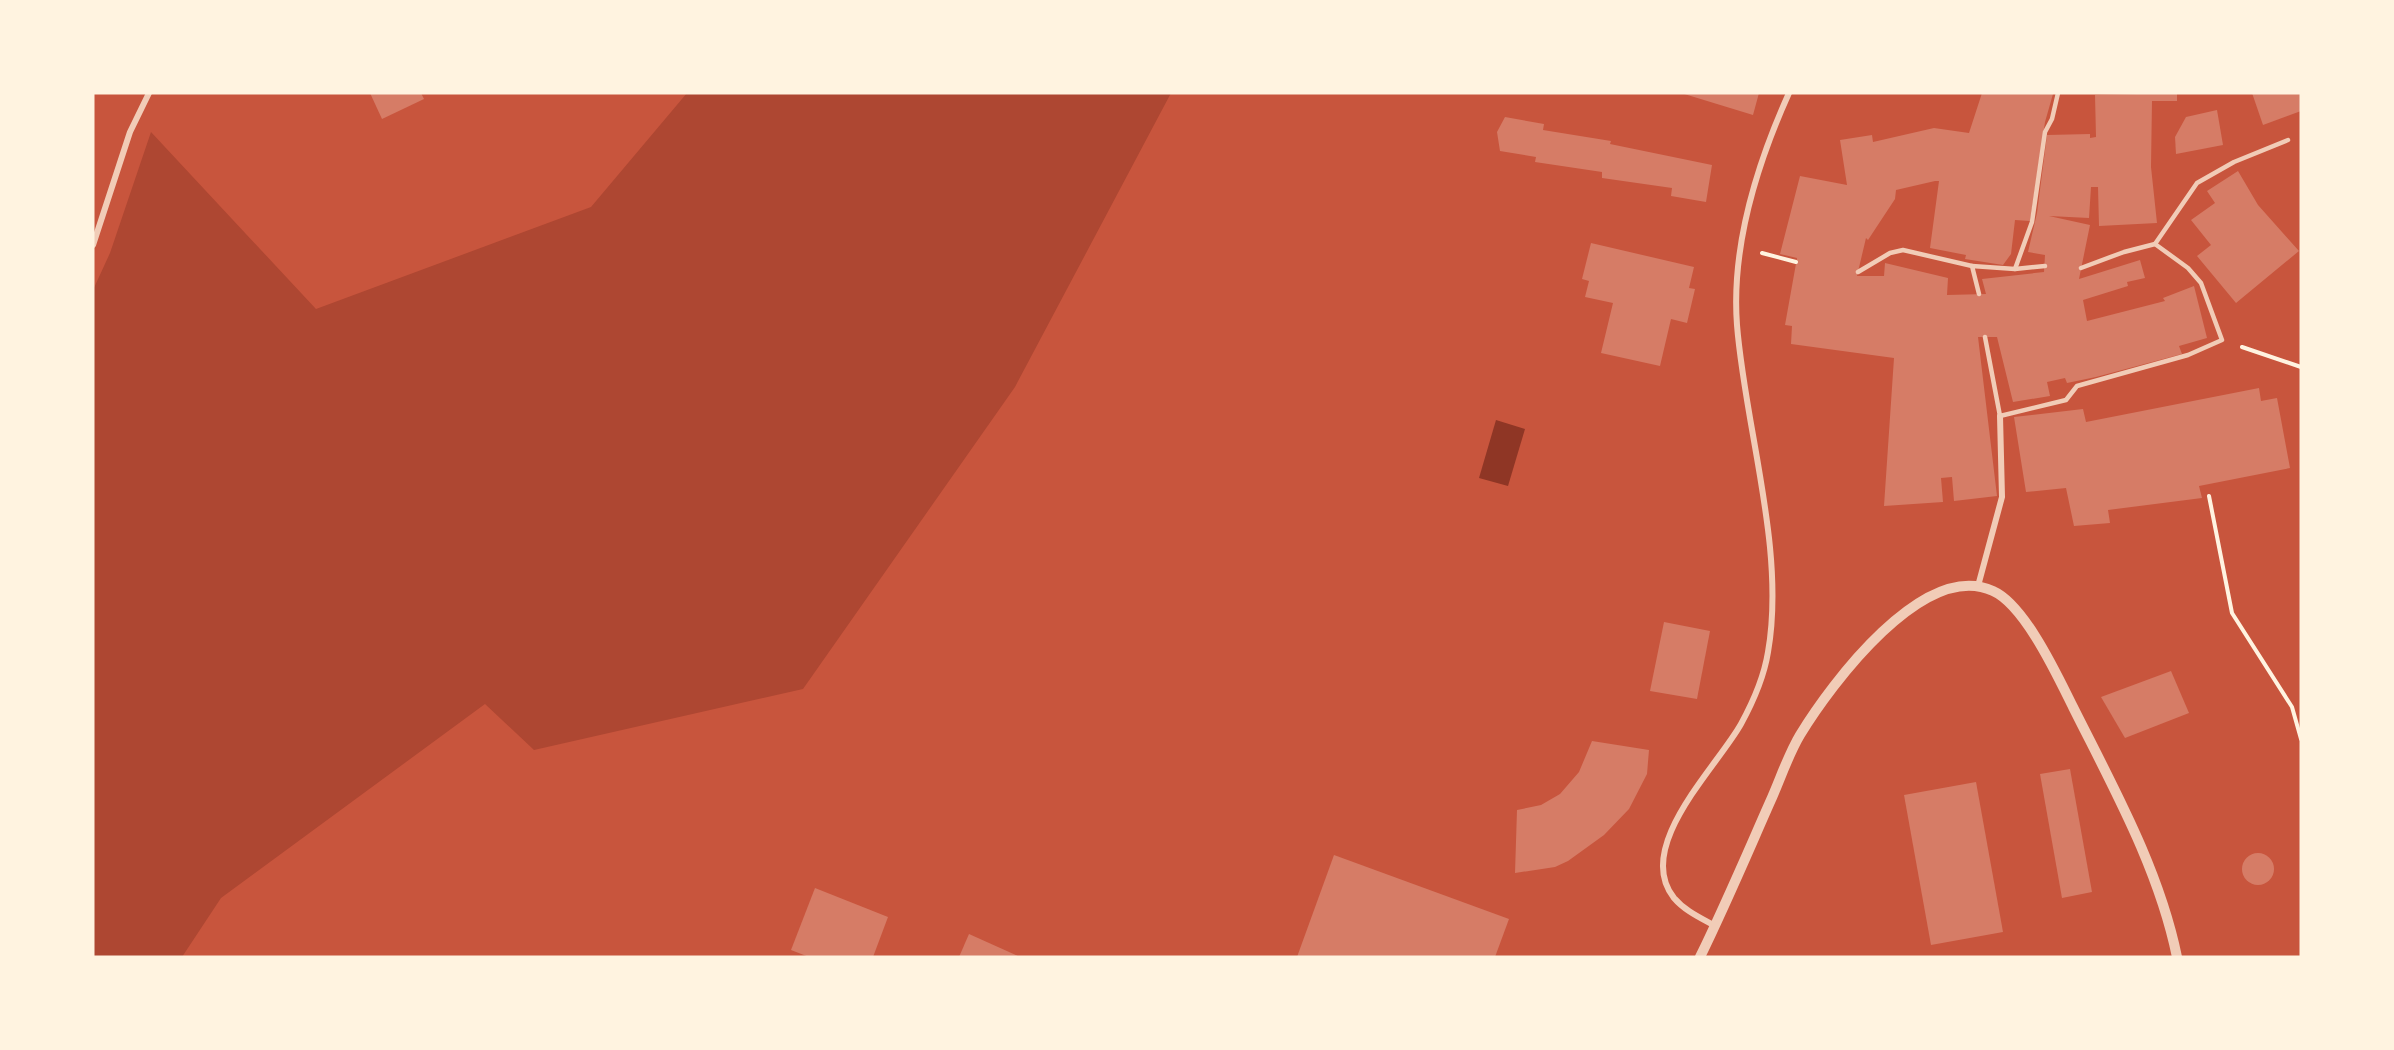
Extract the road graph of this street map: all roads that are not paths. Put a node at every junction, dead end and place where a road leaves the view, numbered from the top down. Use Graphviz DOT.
graph roads {
  1 [pos="149,93"];
  2 [pos="1789,93"];
  3 [pos="2058,93"];
  4 [pos="2288,140"];
  5 [pos="2155,244"];
  6 [pos="93,245"];
  7 [pos="1972,266"];
  8 [pos="2045,266"];
  9 [pos="2081,268"];
  10 [pos="2016,269"];
  11 [pos="1858,272"];
  12 [pos="1979,294"];
  13 [pos="1985,337"];
  14 [pos="2000,416"];
  15 [pos="1978,586"];
  16 [pos="1715,926"];
  17 [pos="1700,957"];
  18 [pos="2177,957"];
  1 -- 6 [label="street"];
  2 -- 16 [label="street"];
  3 -- 10 [label="lane"];
  4 -- 5 [label="lane"];
  5 -- 9 [label="lane"];
  5 -- 14 [label="lane"];
  7 -- 10 [label="lane"];
  7 -- 11 [label="lane"];
  7 -- 12 [label="lane"];
  8 -- 10 [label="lane"];
  13 -- 14 [label="lane"];
  14 -- 15 [label="street"];
  15 -- 16 [label="street"];
  15 -- 18 [label="street"];
  16 -- 17 [label="street"];
}
